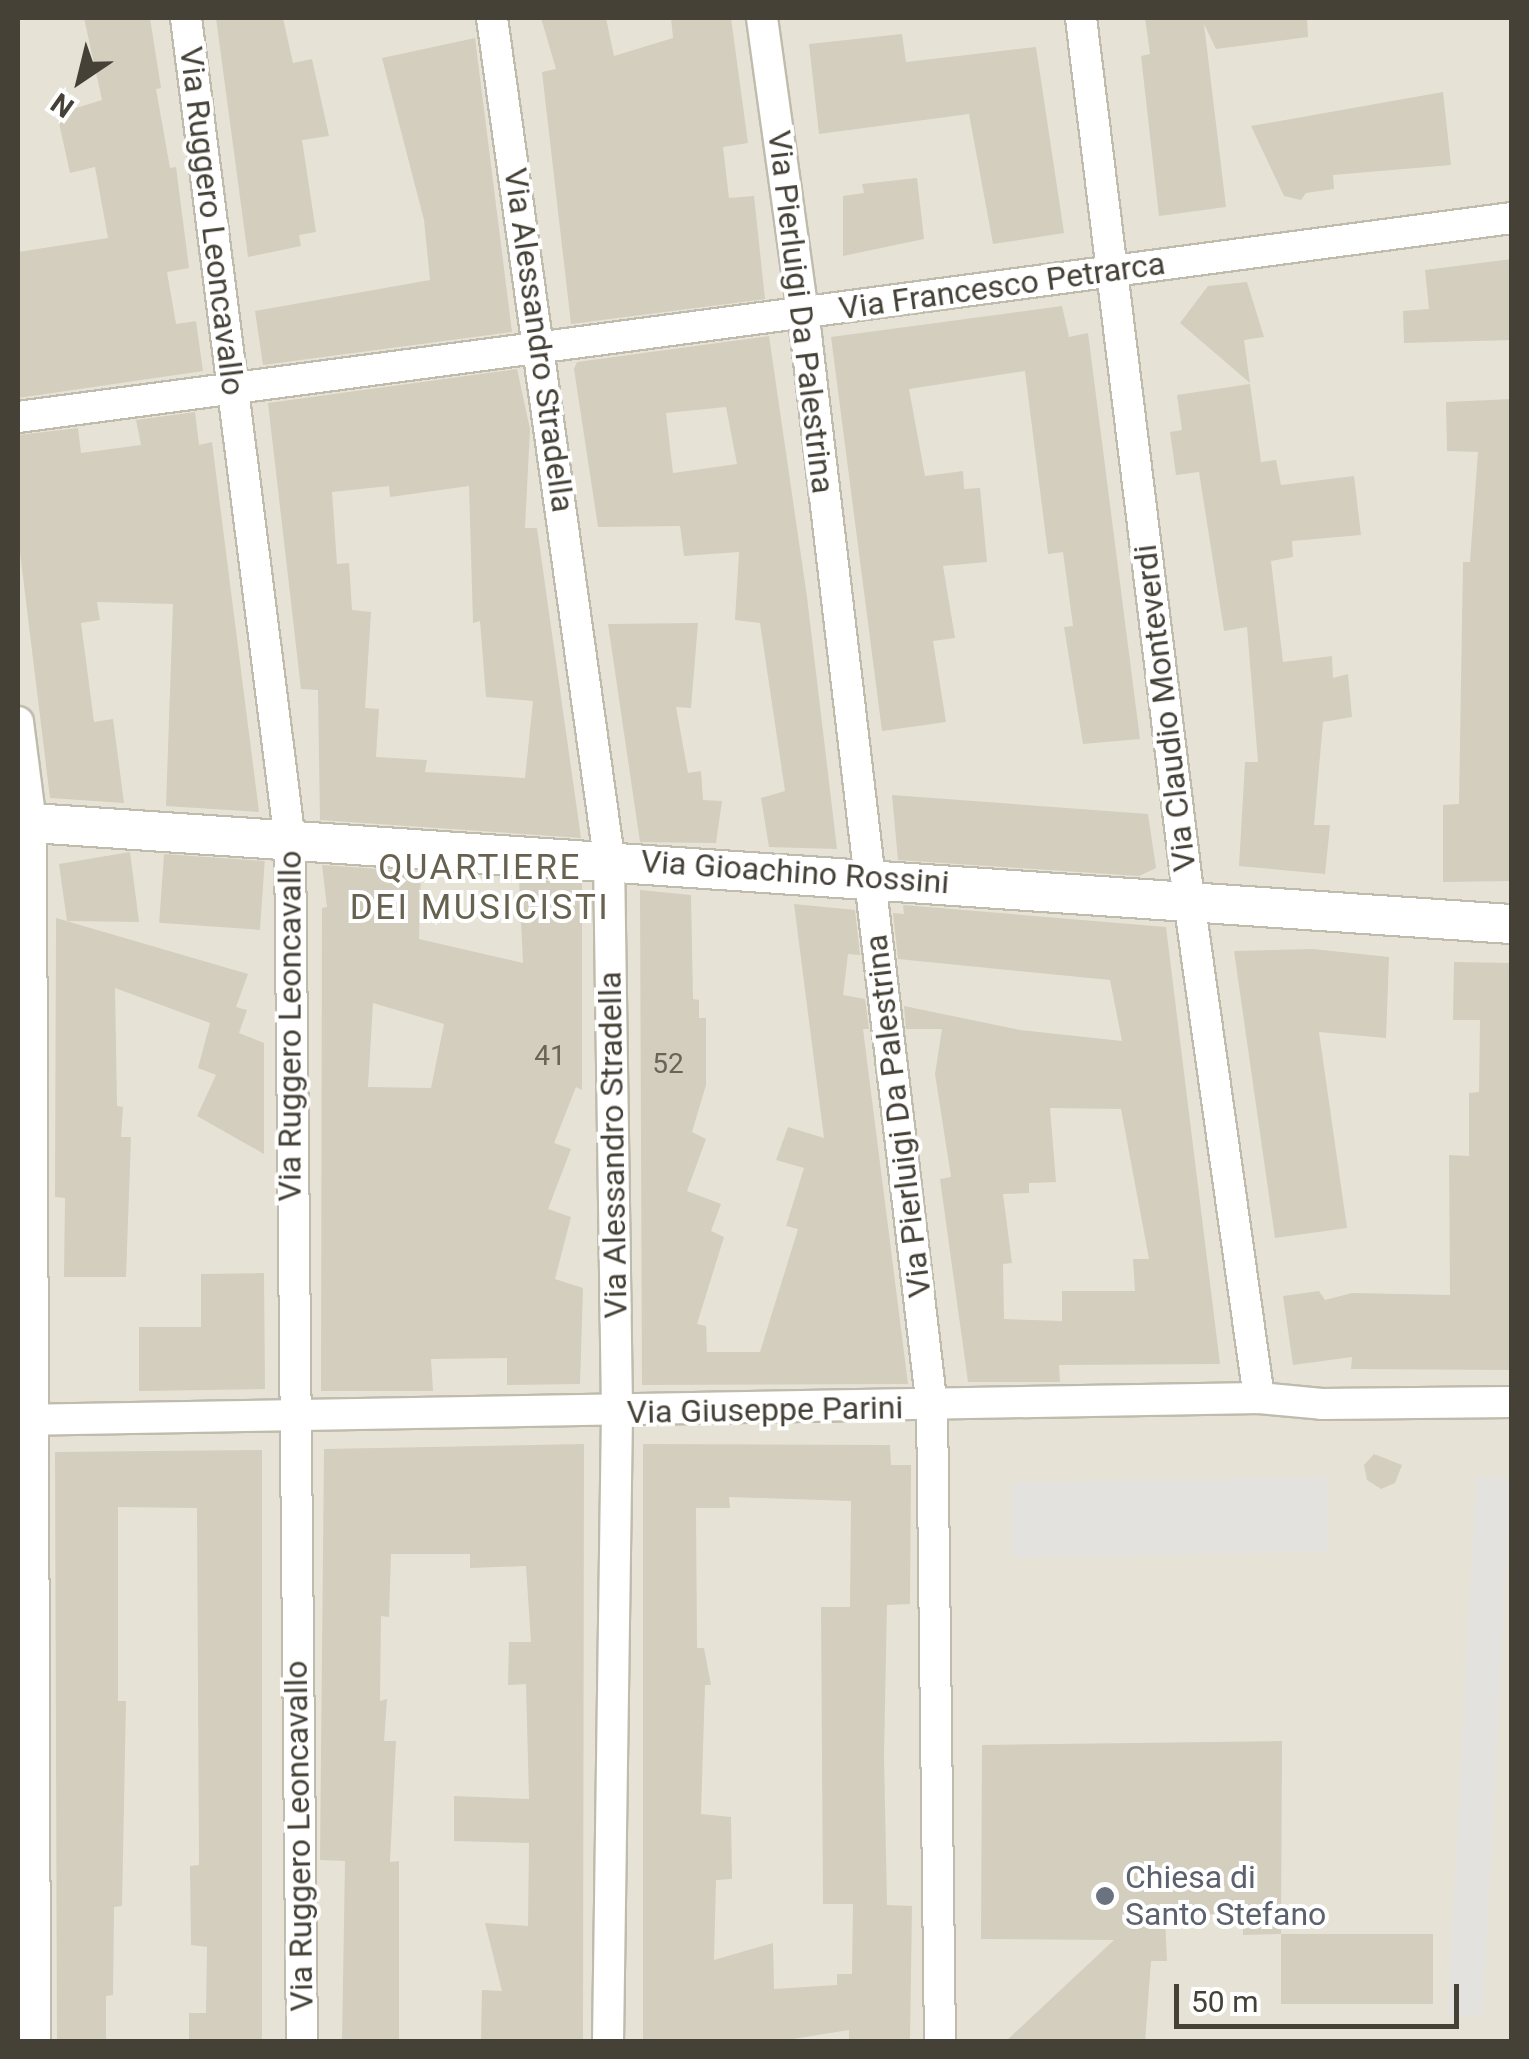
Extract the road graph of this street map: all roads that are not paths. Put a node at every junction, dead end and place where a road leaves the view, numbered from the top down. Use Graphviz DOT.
graph roads {
  1 [pos="186,18"];
  2 [pos="492,18"];
  3 [pos="762,18"];
  4 [pos="1082,18"];
  5 [pos="1512,218"];
  6 [pos="1112,271"];
  7 [pos="803,314"];
  8 [pos="542,345"];
  9 [pos="233,390"];
  10 [pos="18,417"];
  11 [pos="18,722"];
  12 [pos="24,823"];
  13 [pos="290,841"];
  14 [pos="609,858"];
  15 [pos="871,878"];
  16 [pos="1188,900"];
  17 [pos="1512,924"];
  18 [pos="1260,1398"];
  19 [pos="1512,1402"];
  20 [pos="932,1407"];
  21 [pos="617,1413"];
  22 [pos="27,1420"];
  23 [pos="292,1420"];
  24 [pos="34,2042"];
  25 [pos="302,2042"];
  26 [pos="608,2042"];
  27 [pos="940,2042"];
  1 -- 9 [label="street, Via Ruggero Leoncavallo"];
  2 -- 8 [label="street, Via Alessandro Stradella"];
  3 -- 7 [label="street, Via Pierluigi Da Palestrina"];
  4 -- 6 [label="street, Via Claudio Monteverdi"];
  5 -- 6 [label="street, Via Francesco Petrarca"];
  6 -- 7 [label="street, Via Francesco Petrarca"];
  6 -- 16 [label="street, Via Claudio Monteverdi"];
  7 -- 8 [label="street, Via Francesco Petrarca"];
  7 -- 15 [label="street, Via Pierluigi Da Palestrina"];
  8 -- 9 [label="street, Via Francesco Petrarca"];
  8 -- 14 [label="street, Via Alessandro Stradella"];
  9 -- 10 [label="street, Via Francesco Petrarca"];
  9 -- 13 [label="street, Via Ruggero Leoncavallo"];
  11 -- 12 [label="street"];
  12 -- 13 [label="street, Via Gioachino Rossini"];
  12 -- 22 [label="street"];
  13 -- 14 [label="street, Via Gioachino Rossini"];
  13 -- 23 [label="street, Via Ruggero Leoncavallo"];
  14 -- 15 [label="street, Via Gioachino Rossini"];
  14 -- 21 [label="street, Via Alessandro Stradella"];
  15 -- 16 [label="street, Via Gioachino Rossini"];
  15 -- 20 [label="street, Via Pierluigi Da Palestrina"];
  16 -- 17 [label="street, Via Gioachino Rossini"];
  16 -- 18 [label="street, Via Claudio Monteverdi"];
  18 -- 19 [label="street, Via Giuseppe Parini"];
  18 -- 20 [label="street, Via Giuseppe Parini"];
  20 -- 21 [label="street, Via Giuseppe Parini"];
  20 -- 27 [label="street, Via Pierluigi Da Palestrina"];
  21 -- 23 [label="street, Via Giuseppe Parini"];
  21 -- 26 [label="street, Via Alessandro Stradella"];
  22 -- 23 [label="street, Via Giuseppe Parini"];
  22 -- 24 [label="street"];
  23 -- 25 [label="street, Via Ruggero Leoncavallo"];
}
